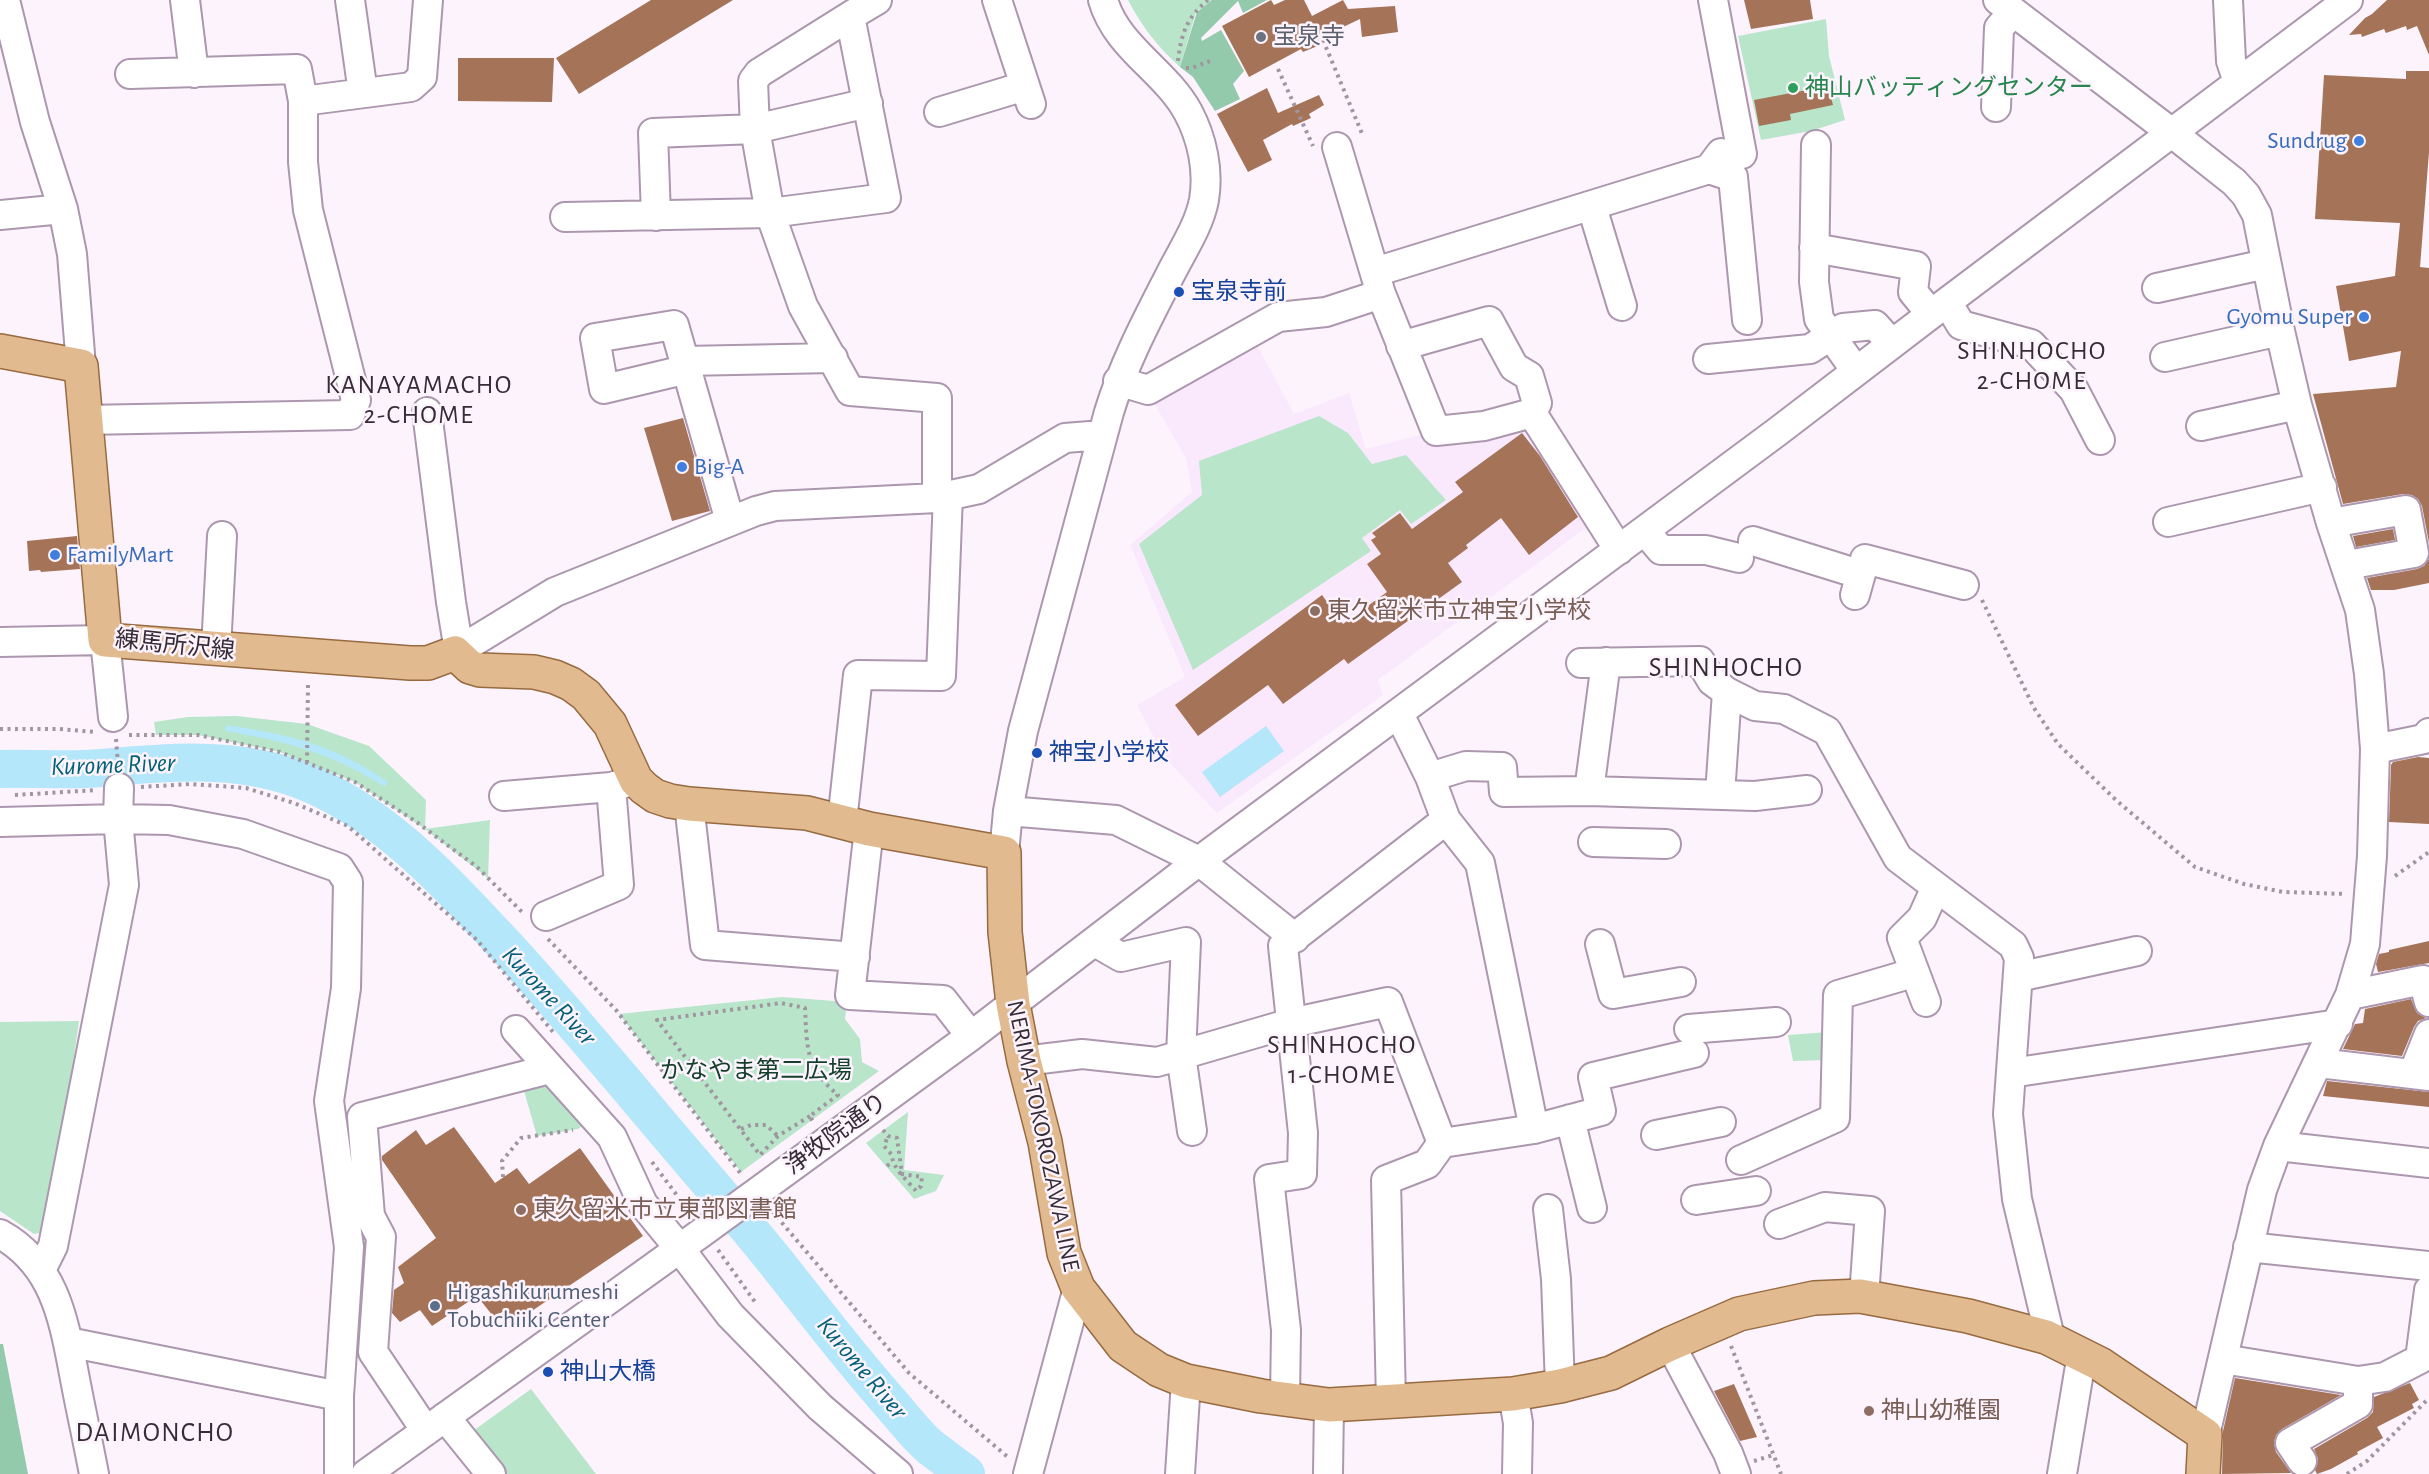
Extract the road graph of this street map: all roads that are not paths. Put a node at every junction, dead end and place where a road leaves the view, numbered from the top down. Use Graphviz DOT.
graph roads {
  1 [pos="5,0"];
  2 [pos="184,0"];
  3 [pos="350,0"];
  4 [pos="428,0"];
  5 [pos="877,0"];
  6 [pos="997,0"];
  7 [pos="1103,0"];
  8 [pos="1713,0"];
  9 [pos="2228,0"];
  10 [pos="2348,0"];
  11 [pos="2005,6"];
  12 [pos="850,16"];
  13 [pos="194,73"];
  14 [pos="130,74"];
  15 [pos="2238,81"];
  16 [pos="363,93"];
  17 [pos="303,101"];
  18 [pos="868,103"];
  19 [pos="1996,107"];
  20 [pos="939,112"];
  21 [pos="755,129"];
  22 [pos="2172,133"];
  23 [pos="1816,145"];
  24 [pos="1325,147"];
  25 [pos="1724,159"];
  26 [pos="1592,207"];
  27 [pos="63,209"];
  28 [pos="770,213"];
  29 [pos="0,215"];
  30 [pos="656,216"];
  31 [pos="565,217"];
  32 [pos="1814,248"];
  33 [pos="2266,264"];
  34 [pos="1378,283"];
  35 [pos="2157,288"];
  36 [pos="1622,306"];
  37 [pos="1939,308"];
  38 [pos="1747,320"];
  39 [pos="2280,331"];
  40 [pos="1830,335"];
  41 [pos="1892,344"];
  42 [pos="1401,346"];
  43 [pos="0,351"];
  44 [pos="2165,357"];
  45 [pos="833,358"];
  46 [pos="1708,359"];
  47 [pos="686,365"];
  48 [pos="81,366"];
  49 [pos="1856,371"];
  50 [pos="1118,381"];
  51 [pos="2297,405"];
  52 [pos="427,412"];
  53 [pos="1532,413"];
  54 [pos="84,420"];
  55 [pos="2201,426"];
  56 [pos="1101,438"];
  57 [pos="2100,440"];
  58 [pos="2322,487"];
  59 [pos="943,497"];
  60 [pos="730,521"];
  61 [pos="2168,522"];
  62 [pos="2331,523"];
  63 [pos="1645,531"];
  64 [pos="222,536"];
  65 [pos="1619,550"];
  66 [pos="2347,565"];
  67 [pos="1964,585"];
  68 [pos="105,640"];
  69 [pos="0,642"];
  70 [pos="216,649"];
  71 [pos="457,652"];
  72 [pos="1727,692"];
  73 [pos="1400,714"];
  74 [pos="115,730"];
  75 [pos="2427,738"];
  76 [pos="2375,749"];
  77 [pos="1430,777"];
  78 [pos="623,783"];
  79 [pos="119,787"];
  80 [pos="1807,789"];
  81 [pos="1589,791"];
  82 [pos="1720,794"];
  83 [pos="504,796"];
  84 [pos="689,804"];
  85 [pos="1008,811"];
  86 [pos="118,819"];
  87 [pos="1446,819"];
  88 [pos="0,822"];
  89 [pos="856,825"];
  90 [pos="1593,842"];
  91 [pos="1666,844"];
  92 [pos="1004,853"];
  93 [pos="1199,861"];
  94 [pos="1936,887"];
  95 [pos="538,922"];
  96 [pos="1295,938"];
  97 [pos="1095,942"];
  98 [pos="1600,944"];
  99 [pos="2137,951"];
  100 [pos="855,957"];
  101 [pos="1913,973"];
  102 [pos="2018,977"];
  103 [pos="1681,982"];
  104 [pos="2350,995"];
  105 [pos="1926,1002"];
  106 [pos="2429,1002"];
  107 [pos="1013,1004"];
  108 [pos="1776,1022"];
  109 [pos="1292,1023"];
  110 [pos="2337,1024"];
  111 [pos="516,1030"];
  112 [pos="2429,1034"];
  113 [pos="971,1036"];
  114 [pos="1181,1055"];
  115 [pos="1024,1061"];
  116 [pos="2319,1063"];
  117 [pos="550,1069"];
  118 [pos="2011,1073"];
  119 [pos="2421,1075"];
  120 [pos="1570,1119"];
  121 [pos="1721,1122"];
  122 [pos="1534,1129"];
  123 [pos="1192,1131"];
  124 [pos="1656,1135"];
  125 [pos="1442,1143"];
  126 [pos="2278,1146"];
  127 [pos="1741,1160"];
  128 [pos="2429,1163"];
  129 [pos="1756,1191"];
  130 [pos="1696,1200"];
  131 [pos="1592,1208"];
  132 [pos="1548,1209"];
  133 [pos="1779,1224"];
  134 [pos="0,1234"];
  135 [pos="2248,1246"];
  136 [pos="680,1249"];
  137 [pos="2429,1266"];
  138 [pos="41,1270"];
  139 [pos="1078,1288"];
  140 [pos="2429,1290"];
  141 [pos="1864,1297"];
  142 [pos="2046,1337"];
  143 [pos="68,1342"];
  144 [pos="1670,1344"];
  145 [pos="2084,1354"];
  146 [pos="2223,1359"];
  147 [pos="2424,1359"];
  148 [pos="1186,1381"];
  149 [pos="2358,1381"];
  150 [pos="1560,1386"];
  151 [pos="1513,1394"];
  152 [pos="339,1396"];
  153 [pos="1285,1400"];
  154 [pos="1391,1401"];
  155 [pos="1329,1405"];
  156 [pos="436,1424"];
  157 [pos="2205,1435"];
  158 [pos="2302,1461"];
  159 [pos="94,1474"];
  160 [pos="339,1474"];
  161 [pos="366,1474"];
  162 [pos="491,1474"];
  163 [pos="898,1474"];
  164 [pos="1028,1474"];
  165 [pos="1180,1474"];
  166 [pos="1328,1474"];
  167 [pos="1517,1474"];
  168 [pos="1736,1474"];
  169 [pos="2062,1474"];
  170 [pos="2203,1474"];
  1 -- 27 [label="street"];
  2 -- 13 [label="street"];
  3 -- 16 [label="street"];
  4 -- 16 [label="street"];
  5 -- 12 [label="street"];
  6 -- 20 [label="street"];
  7 -- 50 [label="street"];
  8 -- 25 [label="street"];
  9 -- 15 [label="street"];
  10 -- 15 [label="street, 浄牧院通り"];
  11 -- 19 [label="street"];
  11 -- 22 [label="street"];
  12 -- 18 [label="street"];
  12 -- 21 [label="street"];
  13 -- 14 [label="street"];
  13 -- 17 [label="street"];
  15 -- 22 [label="street, 浄牧院通り"];
  16 -- 17 [label="street"];
  17 -- 54 [label="street"];
  18 -- 21 [label="street"];
  18 -- 28 [label="street"];
  21 -- 28 [label="street"];
  21 -- 30 [label="street"];
  22 -- 33 [label="street"];
  22 -- 37 [label="street, 浄牧院通り"];
  23 -- 32 [label="street"];
  24 -- 34 [label="street"];
  25 -- 26 [label="street"];
  25 -- 38 [label="street"];
  26 -- 34 [label="street"];
  26 -- 36 [label="street"];
  27 -- 29 [label="street"];
  27 -- 48 [label="street"];
  28 -- 30 [label="street"];
  28 -- 45 [label="street"];
  30 -- 31 [label="street"];
  32 -- 37 [label="street"];
  32 -- 40 [label="street"];
  33 -- 35 [label="street"];
  33 -- 39 [label="street"];
  34 -- 42 [label="street"];
  34 -- 50 [label="street"];
  37 -- 41 [label="street, 浄牧院通り"];
  37 -- 57 [label="street"];
  39 -- 44 [label="street"];
  39 -- 51 [label="street"];
  40 -- 41 [label="street"];
  40 -- 46 [label="street"];
  40 -- 49 [label="street"];
  41 -- 49 [label="street, 浄牧院通り"];
  42 -- 53 [label="street"];
  42 -- 53 [label="street"];
  43 -- 48 [label="main road"];
  45 -- 47 [label="street"];
  45 -- 59 [label="street"];
  47 -- 47 [label="street"];
  47 -- 60 [label="street"];
  48 -- 54 [label="main road, 練馬所沢線"];
  49 -- 63 [label="street, 浄牧院通り"];
  50 -- 56 [label="street"];
  51 -- 55 [label="street"];
  51 -- 58 [label="street"];
  52 -- 71 [label="street"];
  53 -- 65 [label="street"];
  54 -- 68 [label="main road, 練馬所沢線"];
  56 -- 59 [label="street"];
  56 -- 85 [label="street"];
  58 -- 61 [label="street"];
  58 -- 62 [label="street"];
  59 -- 60 [label="street"];
  59 -- 89 [label="street"];
  60 -- 71 [label="street"];
  62 -- 66 [label="street"];
  62 -- 66 [label="street"];
  63 -- 65 [label="street, 浄牧院通り"];
  63 -- 67 [label="street"];
  64 -- 70 [label="street"];
  65 -- 73 [label="street, 浄牧院通り"];
  66 -- 76 [label="street"];
  68 -- 69 [label="street"];
  68 -- 70 [label="main road, 練馬所沢線"];
  68 -- 74 [label="street"];
  70 -- 71 [label="main road, 練馬所沢線"];
  71 -- 78 [label="main road"];
  72 -- 81 [label="street"];
  72 -- 82 [label="street"];
  72 -- 94 [label="street"];
  73 -- 77 [label="street"];
  73 -- 93 [label="street, 浄牧院通り"];
  75 -- 76 [label="street"];
  76 -- 104 [label="street"];
  77 -- 81 [label="street"];
  77 -- 87 [label="street"];
  78 -- 83 [label="street"];
  78 -- 84 [label="main road"];
  78 -- 95 [label="street"];
  79 -- 86 [label="street"];
  80 -- 82 [label="street"];
  81 -- 82 [label="street"];
  84 -- 89 [label="main road"];
  84 -- 100 [label="street"];
  85 -- 92 [label="street"];
  85 -- 93 [label="street"];
  86 -- 88 [label="street"];
  86 -- 138 [label="street"];
  86 -- 152 [label="street"];
  87 -- 96 [label="street"];
  87 -- 122 [label="street"];
  89 -- 92 [label="main road"];
  89 -- 100 [label="street"];
  90 -- 91 [label="street"];
  92 -- 107 [label="main road, NERIMA-TOKOROZAWA LINE"];
  93 -- 96 [label="street"];
  93 -- 97 [label="street, 浄牧院通り"];
  94 -- 101 [label="street"];
  94 -- 102 [label="street"];
  96 -- 109 [label="street"];
  97 -- 107 [label="street, 浄牧院通り"];
  97 -- 114 [label="street"];
  98 -- 103 [label="street"];
  99 -- 102 [label="street"];
  100 -- 113 [label="street"];
  101 -- 105 [label="street"];
  101 -- 127 [label="street"];
  102 -- 118 [label="street"];
  104 -- 106 [label="street"];
  104 -- 110 [label="street"];
  107 -- 113 [label="street, 浄牧院通り"];
  107 -- 115 [label="main road, NERIMA-TOKOROZAWA LINE"];
  108 -- 120 [label="street"];
  109 -- 114 [label="street"];
  109 -- 125 [label="street"];
  109 -- 153 [label="street"];
  110 -- 116 [label="street"];
  110 -- 118 [label="street"];
  111 -- 117 [label="street"];
  112 -- 119 [label="street"];
  113 -- 136 [label="street, 浄牧院通り"];
  114 -- 115 [label="street"];
  114 -- 123 [label="street"];
  115 -- 139 [label="main road, NERIMA-TOKOROZAWA LINE"];
  116 -- 119 [label="street"];
  116 -- 126 [label="street"];
  117 -- 136 [label="street"];
  117 -- 156 [label="street"];
  118 -- 142 [label="street"];
  120 -- 122 [label="street"];
  120 -- 131 [label="street"];
  121 -- 124 [label="street"];
  122 -- 125 [label="street"];
  125 -- 154 [label="street"];
  126 -- 128 [label="street"];
  126 -- 135 [label="street"];
  129 -- 130 [label="street"];
  132 -- 150 [label="street"];
  133 -- 141 [label="street"];
  134 -- 138 [label="street"];
  135 -- 137 [label="street"];
  135 -- 146 [label="street"];
  136 -- 156 [label="street, 浄牧院通り"];
  136 -- 163 [label="street"];
  138 -- 143 [label="street"];
  139 -- 148 [label="main road, NERIMA-TOKOROZAWA LINE"];
  139 -- 164 [label="street"];
  140 -- 147 [label="street"];
  141 -- 142 [label="main road, NERIMA-TOKOROZAWA LINE"];
  141 -- 144 [label="main road, NERIMA-TOKOROZAWA LINE"];
  142 -- 145 [label="main road, NERIMA-TOKOROZAWA LINE"];
  143 -- 152 [label="street"];
  143 -- 159 [label="street"];
  144 -- 150 [label="main road, NERIMA-TOKOROZAWA LINE"];
  144 -- 168 [label="street"];
  145 -- 157 [label="main road, NERIMA-TOKOROZAWA LINE"];
  145 -- 169 [label="street"];
  146 -- 149 [label="street"];
  146 -- 157 [label="street"];
  147 -- 149 [label="street"];
  148 -- 153 [label="main road, NERIMA-TOKOROZAWA LINE"];
  148 -- 165 [label="street"];
  149 -- 158 [label="street"];
  150 -- 151 [label="main road, NERIMA-TOKOROZAWA LINE"];
  151 -- 154 [label="main road, NERIMA-TOKOROZAWA LINE"];
  151 -- 167 [label="street"];
  152 -- 160 [label="street"];
  153 -- 155 [label="main road, NERIMA-TOKOROZAWA LINE"];
  154 -- 155 [label="main road, NERIMA-TOKOROZAWA LINE"];
  155 -- 166 [label="street"];
  156 -- 161 [label="street, 浄牧院通り"];
  156 -- 162 [label="street"];
  157 -- 170 [label="main road"];
}
